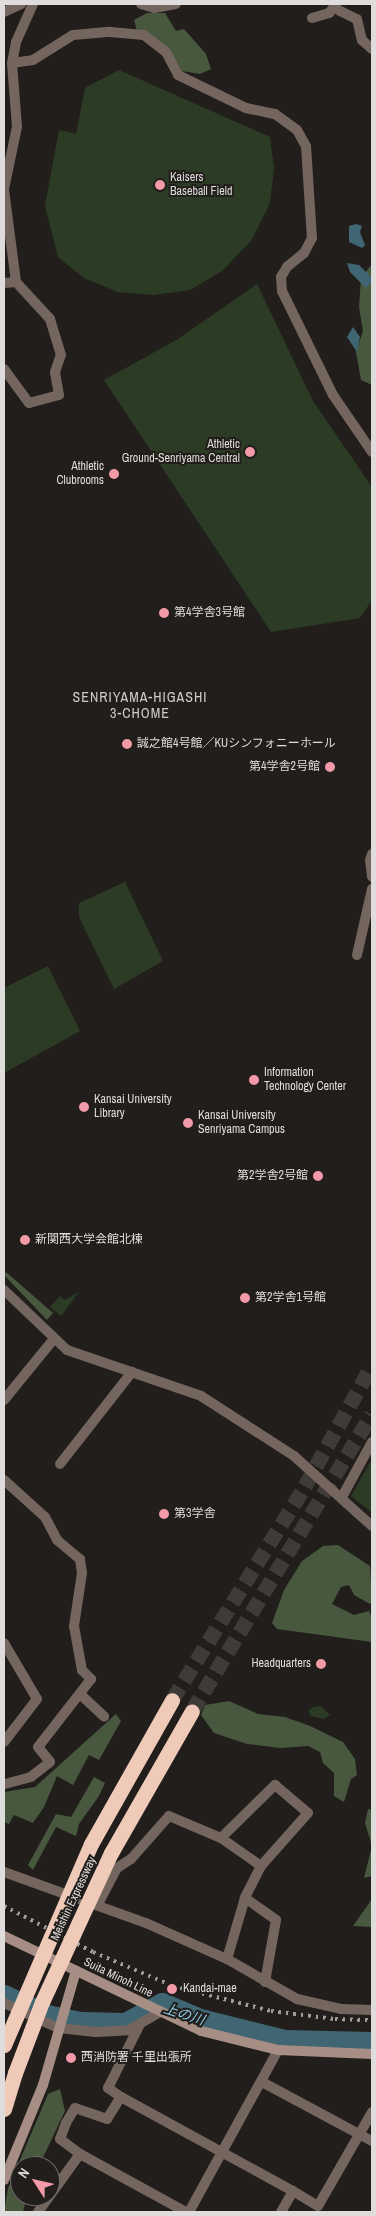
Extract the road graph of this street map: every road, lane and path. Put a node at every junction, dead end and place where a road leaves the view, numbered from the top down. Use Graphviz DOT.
graph roads {
  1 [pos="21,4"];
  2 [pos="33,4"];
  3 [pos="141,4"];
  4 [pos="176,4"];
  5 [pos="335,6"];
  6 [pos="4,12"];
  7 [pos="312,18"];
  8 [pos="372,49"];
  9 [pos="12,64"];
  10 [pos="4,189"];
  11 [pos="16,282"];
  12 [pos="4,283"];
  13 [pos="4,368"];
  14 [pos="372,452"];
  15 [pos="372,854"];
  16 [pos="372,877"];
  17 [pos="372,889"];
  18 [pos="356,955"];
  19 [pos="4,1290"];
  20 [pos="53,1340"];
  21 [pos="132,1372"];
  22 [pos="4,1400"];
  23 [pos="372,1442"];
  24 [pos="60,1464"];
  25 [pos="4,1480"];
  26 [pos="342,1497"];
  27 [pos="372,1526"];
  28 [pos="4,1643"];
  29 [pos="80,1694"];
  30 [pos="172,1700"];
  31 [pos="192,1711"];
  32 [pos="104,1716"];
  33 [pos="4,1742"];
  34 [pos="4,1784"];
  35 [pos="221,1838"];
  36 [pos="260,1866"];
  37 [pos="4,1872"];
  38 [pos="245,1898"];
  39 [pos="98,1904"];
  40 [pos="4,1936"];
  41 [pos="227,1959"];
  42 [pos="76,1971"];
  43 [pos="265,1982"];
  44 [pos="4,2003"];
  45 [pos="155,2009"];
  46 [pos="372,2010"];
  47 [pos="60,2021"];
  48 [pos="139,2026"];
  49 [pos="4,2045"];
  50 [pos="278,2050"];
  51 [pos="372,2054"];
  52 [pos="262,2082"];
  53 [pos="120,2098"];
  54 [pos="4,2109"];
  55 [pos="372,2112"];
  56 [pos="360,2134"];
  57 [pos="372,2141"];
  58 [pos="222,2152"];
  59 [pos="80,2154"];
  60 [pos="4,2180"];
  61 [pos="293,2192"];
  62 [pos="38,2212"];
  63 [pos="187,2212"];
  64 [pos="281,2212"];
  1 -- 6 [label="street"];
  2 -- 9 [label="street"];
  3 -- 4 [label="street"];
  5 -- 7 [label="street"];
  5 -- 8 [label="street"];
  9 -- 10 [label="street"];
  9 -- 14 [label="street"];
  10 -- 11 [label="street"];
  11 -- 12 [label="street"];
  11 -- 13 [label="street"];
  15 -- 16 [label="street"];
  17 -- 18 [label="street"];
  19 -- 20 [label="street"];
  20 -- 21 [label="street"];
  20 -- 22 [label="street"];
  21 -- 24 [label="street"];
  21 -- 26 [label="street"];
  23 -- 26 [label="street"];
  25 -- 29 [label="street"];
  26 -- 27 [label="street"];
  28 -- 33 [label="street"];
  29 -- 32 [label="street"];
  29 -- 34 [label="street"];
  30 -- 49 [label="highway, Meishin Expressway, bridge"];
  31 -- 54 [label="highway, Meishin Expressway, bridge"];
  35 -- 36 [label="street"];
  35 -- 36 [label="street"];
  35 -- 39 [label="street"];
  36 -- 38 [label="street"];
  37 -- 39 [label="street"];
  38 -- 41 [label="street"];
  38 -- 43 [label="street"];
  39 -- 41 [label="street"];
  40 -- 42 [label="main road, Suita Minoh Line"];
  41 -- 43 [label="street"];
  42 -- 45 [label="main road, Suita Minoh Line"];
  42 -- 47 [label="main road"];
  43 -- 46 [label="street"];
  44 -- 47 [label="street"];
  45 -- 48 [label="street"];
  45 -- 50 [label="main road, Suita Minoh Line"];
  47 -- 48 [label="street"];
  47 -- 60 [label="main road"];
  48 -- 53 [label="street"];
  50 -- 51 [label="main road, Suita Minoh Line"];
  50 -- 52 [label="street"];
  52 -- 56 [label="street"];
  52 -- 58 [label="street"];
  53 -- 58 [label="street"];
  53 -- 59 [label="street"];
  55 -- 56 [label="street"];
  56 -- 57 [label="street"];
  56 -- 61 [label="street"];
  58 -- 61 [label="street"];
  58 -- 63 [label="street"];
  59 -- 62 [label="street"];
  59 -- 63 [label="street"];
  61 -- 64 [label="street"];
}
